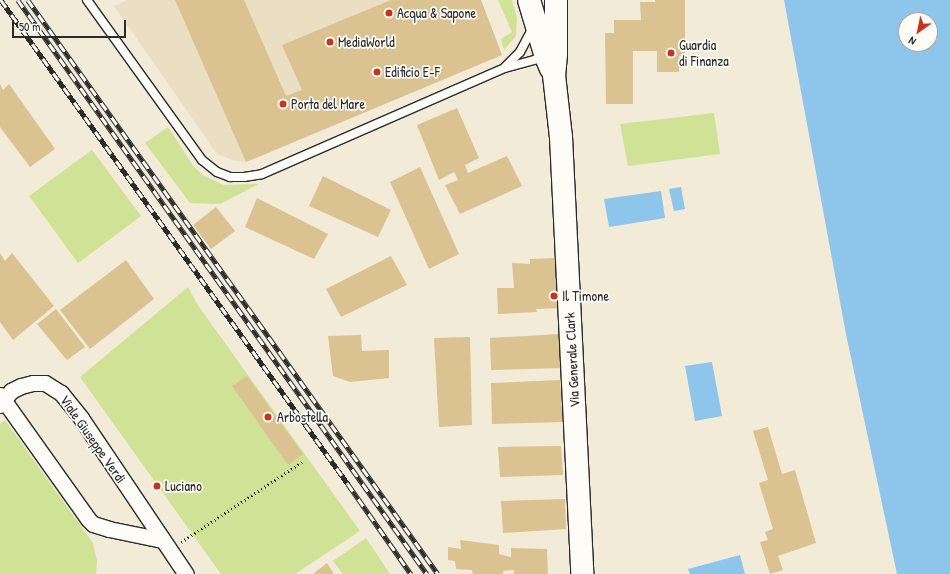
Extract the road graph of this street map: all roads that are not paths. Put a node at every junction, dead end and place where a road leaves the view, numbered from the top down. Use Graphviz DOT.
graph roads {
  1 [pos="87,0"];
  2 [pos="556,0"];
  3 [pos="531,9"];
  4 [pos="552,60"];
  5 [pos="505,68"];
  6 [pos="1,401"];
  7 [pos="166,545"];
  8 [pos="186,574"];
  9 [pos="582,574"];
  1 -- 5 [label="lane"];
  2 -- 4 [label="main road, Via Generale Clark"];
  3 -- 4 [label="main road, Via Generale Clark"];
  3 -- 5 [label="lane"];
  4 -- 5 [label="lane"];
  4 -- 9 [label="main road, Via Generale Clark"];
  6 -- 7 [label="street, Viale Giuseppe Verdi"];
  6 -- 7 [label="street, Viale Giuseppe Verdi"];
  7 -- 8 [label="street, Viale Giuseppe Verdi"];
}
